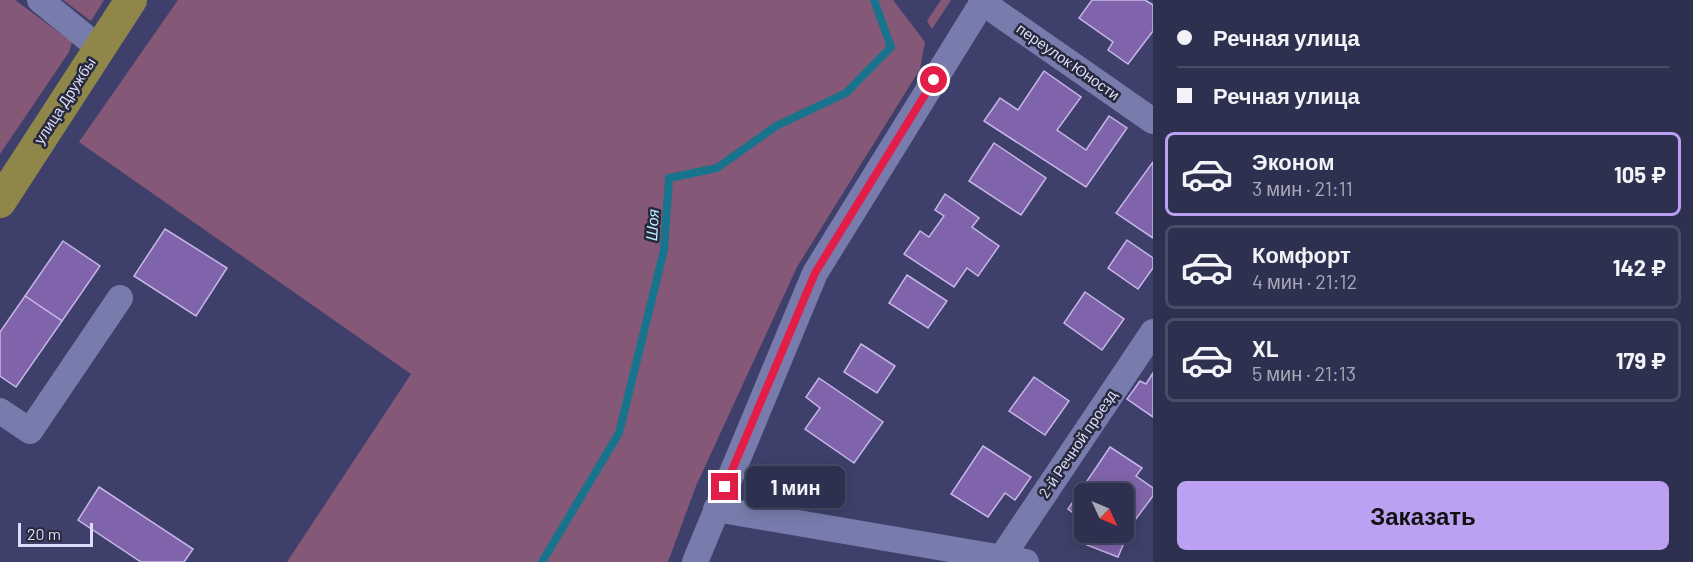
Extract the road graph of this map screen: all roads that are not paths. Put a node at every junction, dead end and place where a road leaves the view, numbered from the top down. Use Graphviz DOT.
graph roads {
  1 [pos="40,0"];
  2 [pos="131,0"];
  3 [pos="983,1"];
  4 [pos="99,48"];
  5 [pos="1153,121"];
  6 [pos="0,201"];
  7 [pos="120,298"];
  8 [pos="1153,332"];
  9 [pos="0,411"];
  10 [pos="716,509"];
  11 [pos="1014,559"];
  12 [pos="695,562"];
  1 -- 4 [label="street"];
  2 -- 4 [label="main road, улица Дружбы"];
  3 -- 5 [label="street, переулок Юности"];
  3 -- 10 [label="street"];
  4 -- 6 [label="main road, улица Дружбы"];
  7 -- 9 [label="street"];
  8 -- 11 [label="street, 2-й Речной проезд"];
  10 -- 11 [label="street"];
  10 -- 12 [label="street"];
}
